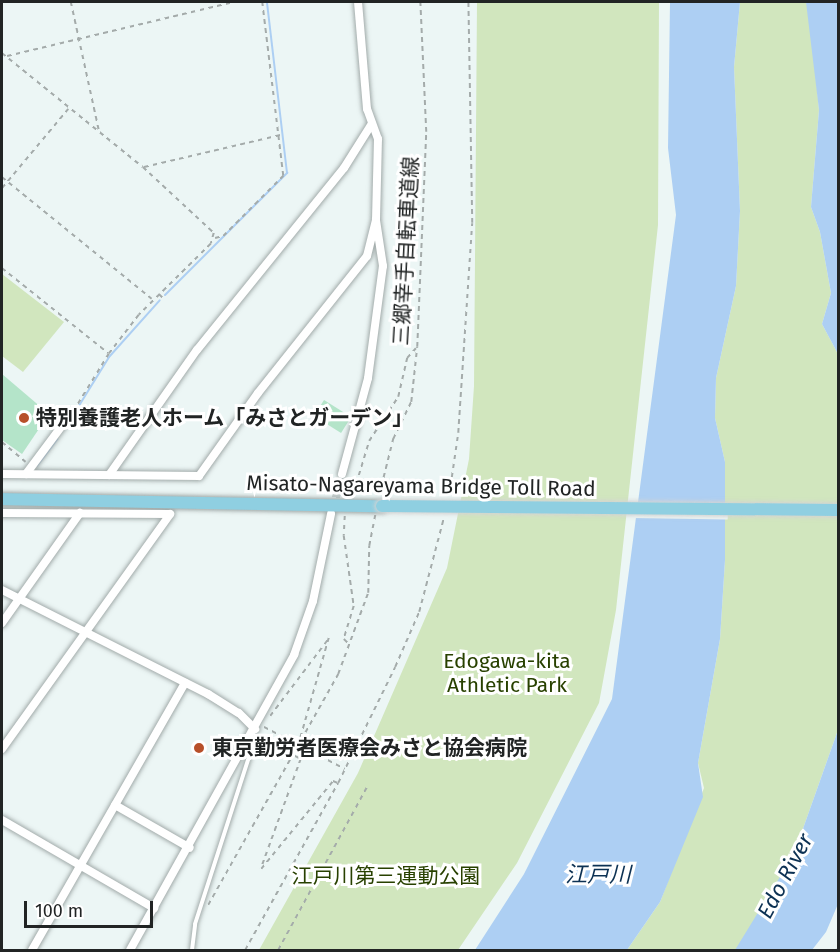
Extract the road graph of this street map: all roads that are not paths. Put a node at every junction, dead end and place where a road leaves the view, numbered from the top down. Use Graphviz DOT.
graph roads {
  1 [pos="358,2"];
  2 [pos="371,125"];
  3 [pos="376,220"];
  4 [pos="70,415"];
  5 [pos="2,474"];
  6 [pos="26,474"];
  7 [pos="342,474"];
  8 [pos="109,475"];
  9 [pos="2,499"];
  10 [pos="838,510"];
  11 [pos="2,513"];
  12 [pos="80,513"];
  13 [pos="331,514"];
  14 [pos="2,590"];
  15 [pos="18,598"];
  16 [pos="2,623"];
  17 [pos="86,633"];
  18 [pos="186,683"];
  19 [pos="256,730"];
  20 [pos="2,749"];
  21 [pos="115,806"];
  22 [pos="2,820"];
  23 [pos="190,848"];
  24 [pos="80,865"];
  25 [pos="154,908"];
  26 [pos="32,951"];
  27 [pos="130,951"];
  28 [pos="192,951"];
  1 -- 2 [label="street"];
  2 -- 3 [label="street"];
  2 -- 8 [label="street"];
  3 -- 7 [label="street"];
  3 -- 8 [label="street"];
  4 -- 6 [label="street"];
  5 -- 6 [label="street"];
  6 -- 8 [label="street"];
  9 -- 10 [label="main road, Misato-Nagareyama Bridge Toll Road, bridge"];
  11 -- 12 [label="street"];
  12 -- 15 [label="street"];
  12 -- 17 [label="street"];
  13 -- 19 [label="street"];
  14 -- 15 [label="street"];
  15 -- 16 [label="street"];
  15 -- 17 [label="street"];
  17 -- 18 [label="street"];
  17 -- 20 [label="street"];
  18 -- 19 [label="street"];
  18 -- 21 [label="street"];
  19 -- 23 [label="street"];
  19 -- 28 [label="lane"];
  21 -- 23 [label="street"];
  21 -- 24 [label="street"];
  22 -- 24 [label="street"];
  23 -- 25 [label="street"];
  24 -- 25 [label="street"];
  24 -- 26 [label="street"];
  25 -- 27 [label="street"];
}
